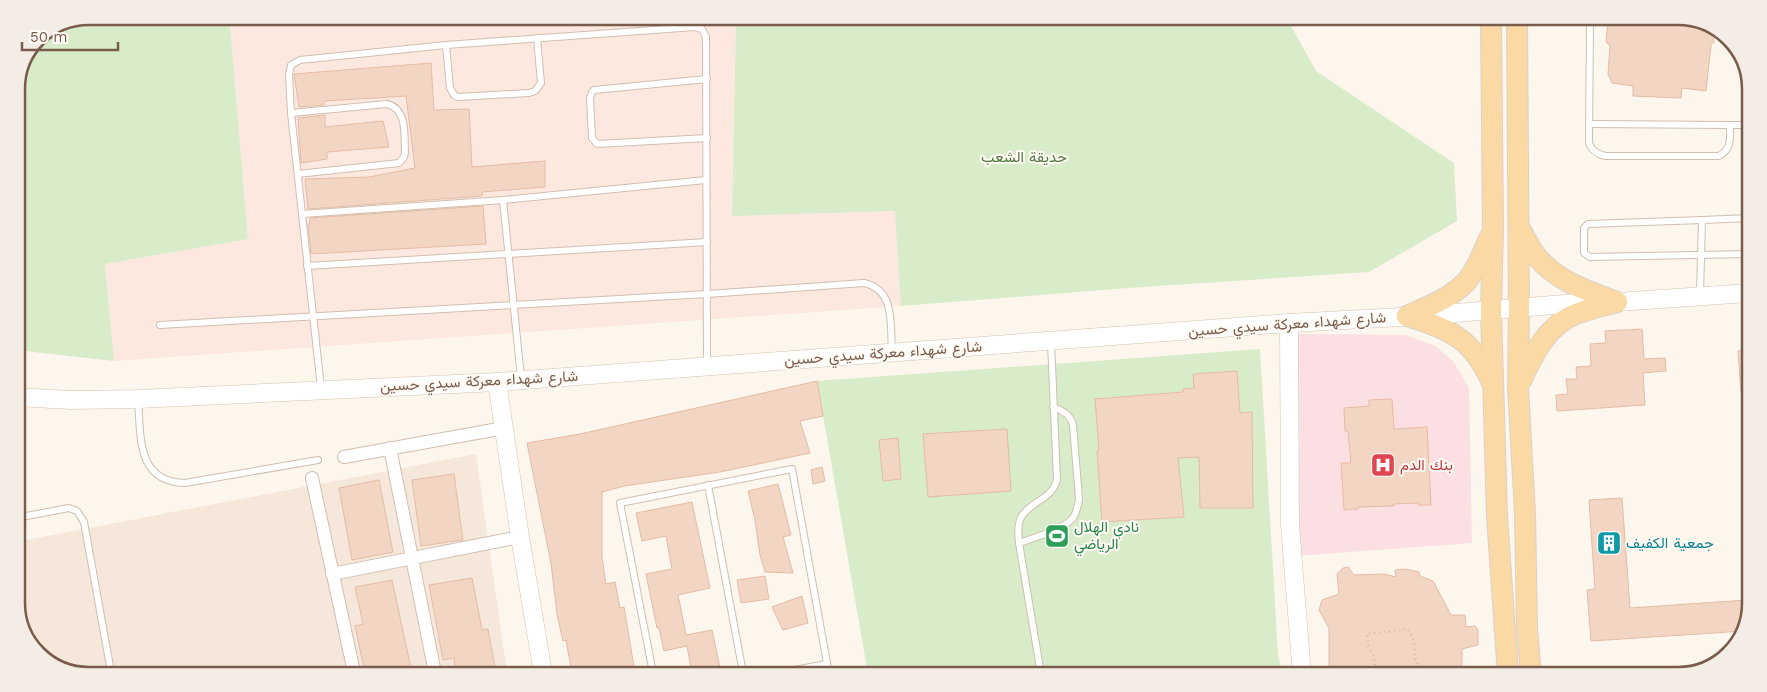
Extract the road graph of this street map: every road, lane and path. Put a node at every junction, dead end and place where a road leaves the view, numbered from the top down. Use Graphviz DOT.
graph roads {
  1 [pos="1491,25"];
  2 [pos="1517,25"];
  3 [pos="1590,25"];
  4 [pos="537,38"];
  5 [pos="446,45"];
  6 [pos="706,79"];
  7 [pos="291,113"];
  8 [pos="1589,124"];
  9 [pos="1730,125"];
  10 [pos="1742,125"];
  11 [pos="707,138"];
  12 [pos="298,174"];
  13 [pos="706,180"];
  14 [pos="504,200"];
  15 [pos="302,214"];
  16 [pos="1742,218"];
  17 [pos="1702,220"];
  18 [pos="1519,227"];
  19 [pos="1493,228"];
  20 [pos="707,242"];
  21 [pos="509,253"];
  22 [pos="1742,254"];
  23 [pos="1701,256"];
  24 [pos="308,266"];
  25 [pos="1742,293"];
  26 [pos="707,294"];
  27 [pos="1700,296"];
  28 [pos="1617,302"];
  29 [pos="514,304"];
  30 [pos="1519,308"];
  31 [pos="1491,310"];
  32 [pos="313,316"];
  33 [pos="1407,316"];
  34 [pos="1289,323"];
  35 [pos="160,325"];
  36 [pos="1051,341"];
  37 [pos="892,353"];
  38 [pos="707,366"];
  39 [pos="521,380"];
  40 [pos="497,382"];
  41 [pos="1494,388"];
  42 [pos="1518,388"];
  43 [pos="321,389"];
  44 [pos="25,397"];
  45 [pos="138,398"];
  46 [pos="1053,407"];
  47 [pos="504,428"];
  48 [pos="390,448"];
  49 [pos="344,457"];
  50 [pos="318,460"];
  51 [pos="312,478"];
  52 [pos="708,485"];
  53 [pos="25,516"];
  54 [pos="520,536"];
  55 [pos="1018,543"];
  56 [pos="412,558"];
  57 [pos="332,574"];
  58 [pos="827,664"];
  59 [pos="110,667"];
  60 [pos="353,667"];
  61 [pos="434,667"];
  62 [pos="542,667"];
  63 [pos="652,667"];
  64 [pos="742,667"];
  65 [pos="810,667"];
  66 [pos="828,667"];
  67 [pos="1039,667"];
  68 [pos="1301,667"];
  69 [pos="1375,667"];
  70 [pos="1420,667"];
  71 [pos="1507,667"];
  72 [pos="1530,667"];
  1 -- 19 [label="main road"];
  2 -- 18 [label="main road"];
  3 -- 8 [label="lane"];
  4 -- 5 [label="lane"];
  4 -- 5 [label="lane"];
  4 -- 6 [label="lane"];
  5 -- 7 [label="lane"];
  6 -- 11 [label="lane"];
  6 -- 11 [label="lane"];
  7 -- 12 [label="lane"];
  7 -- 12 [label="lane"];
  8 -- 9 [label="lane"];
  8 -- 9 [label="lane"];
  9 -- 10 [label="lane"];
  11 -- 13 [label="lane"];
  12 -- 15 [label="lane"];
  13 -- 14 [label="lane"];
  13 -- 20 [label="lane"];
  14 -- 15 [label="lane"];
  14 -- 21 [label="lane"];
  15 -- 24 [label="lane"];
  16 -- 17 [label="lane"];
  17 -- 23 [label="lane"];
  17 -- 23 [label="lane"];
  18 -- 28 [label="main road"];
  18 -- 30 [label="main road"];
  19 -- 31 [label="main road"];
  19 -- 33 [label="main road"];
  20 -- 21 [label="lane"];
  20 -- 26 [label="lane"];
  21 -- 24 [label="lane"];
  21 -- 29 [label="lane"];
  22 -- 23 [label="lane"];
  23 -- 27 [label="lane"];
  24 -- 32 [label="lane"];
  25 -- 27 [label="main road, شارع شهداء معركة سيدي حسين"];
  26 -- 29 [label="lane"];
  26 -- 37 [label="lane"];
  26 -- 38 [label="lane"];
  27 -- 28 [label="main road, شارع شهداء معركة سيدي حسين"];
  28 -- 30 [label="main road, شارع شهداء معركة سيدي حسين"];
  28 -- 42 [label="main road"];
  29 -- 32 [label="lane"];
  29 -- 39 [label="lane"];
  30 -- 31 [label="main road, شارع شهداء معركة سيدي حسين"];
  30 -- 42 [label="main road"];
  31 -- 33 [label="main road, شارع شهداء معركة سيدي حسين"];
  31 -- 41 [label="main road"];
  32 -- 35 [label="lane"];
  32 -- 43 [label="lane"];
  33 -- 34 [label="main road, شارع شهداء معركة سيدي حسين"];
  33 -- 41 [label="main road"];
  34 -- 36 [label="main road, شارع شهداء معركة سيدي حسين"];
  34 -- 68 [label="main road"];
  36 -- 37 [label="main road, شارع شهداء معركة سيدي حسين"];
  36 -- 46 [label="lane"];
  37 -- 38 [label="main road, شارع شهداء معركة سيدي حسين"];
  38 -- 39 [label="main road, شارع شهداء معركة سيدي حسين"];
  39 -- 40 [label="main road, شارع شهداء معركة سيدي حسين"];
  40 -- 43 [label="main road, شارع شهداء معركة سيدي حسين"];
  40 -- 47 [label="main road"];
  41 -- 71 [label="main road"];
  42 -- 72 [label="main road"];
  43 -- 45 [label="main road, شارع شهداء معركة سيدي حسين"];
  44 -- 45 [label="main road, شارع شهداء معركة سيدي حسين"];
  45 -- 50 [label="lane"];
  46 -- 55 [label="lane"];
  46 -- 55 [label="lane"];
  47 -- 48 [label="street"];
  47 -- 54 [label="main road"];
  48 -- 49 [label="street"];
  48 -- 56 [label="street"];
  51 -- 57 [label="street"];
  52 -- 58 [label="lane"];
  52 -- 63 [label="lane"];
  52 -- 64 [label="lane"];
  53 -- 59 [label="lane"];
  54 -- 56 [label="street"];
  54 -- 62 [label="main road"];
  55 -- 67 [label="lane"];
  56 -- 57 [label="street"];
  56 -- 61 [label="street"];
  57 -- 60 [label="street"];
  58 -- 65 [label="lane"];
  58 -- 66 [label="lane"];
  69 -- 70 [label="path"];
}
